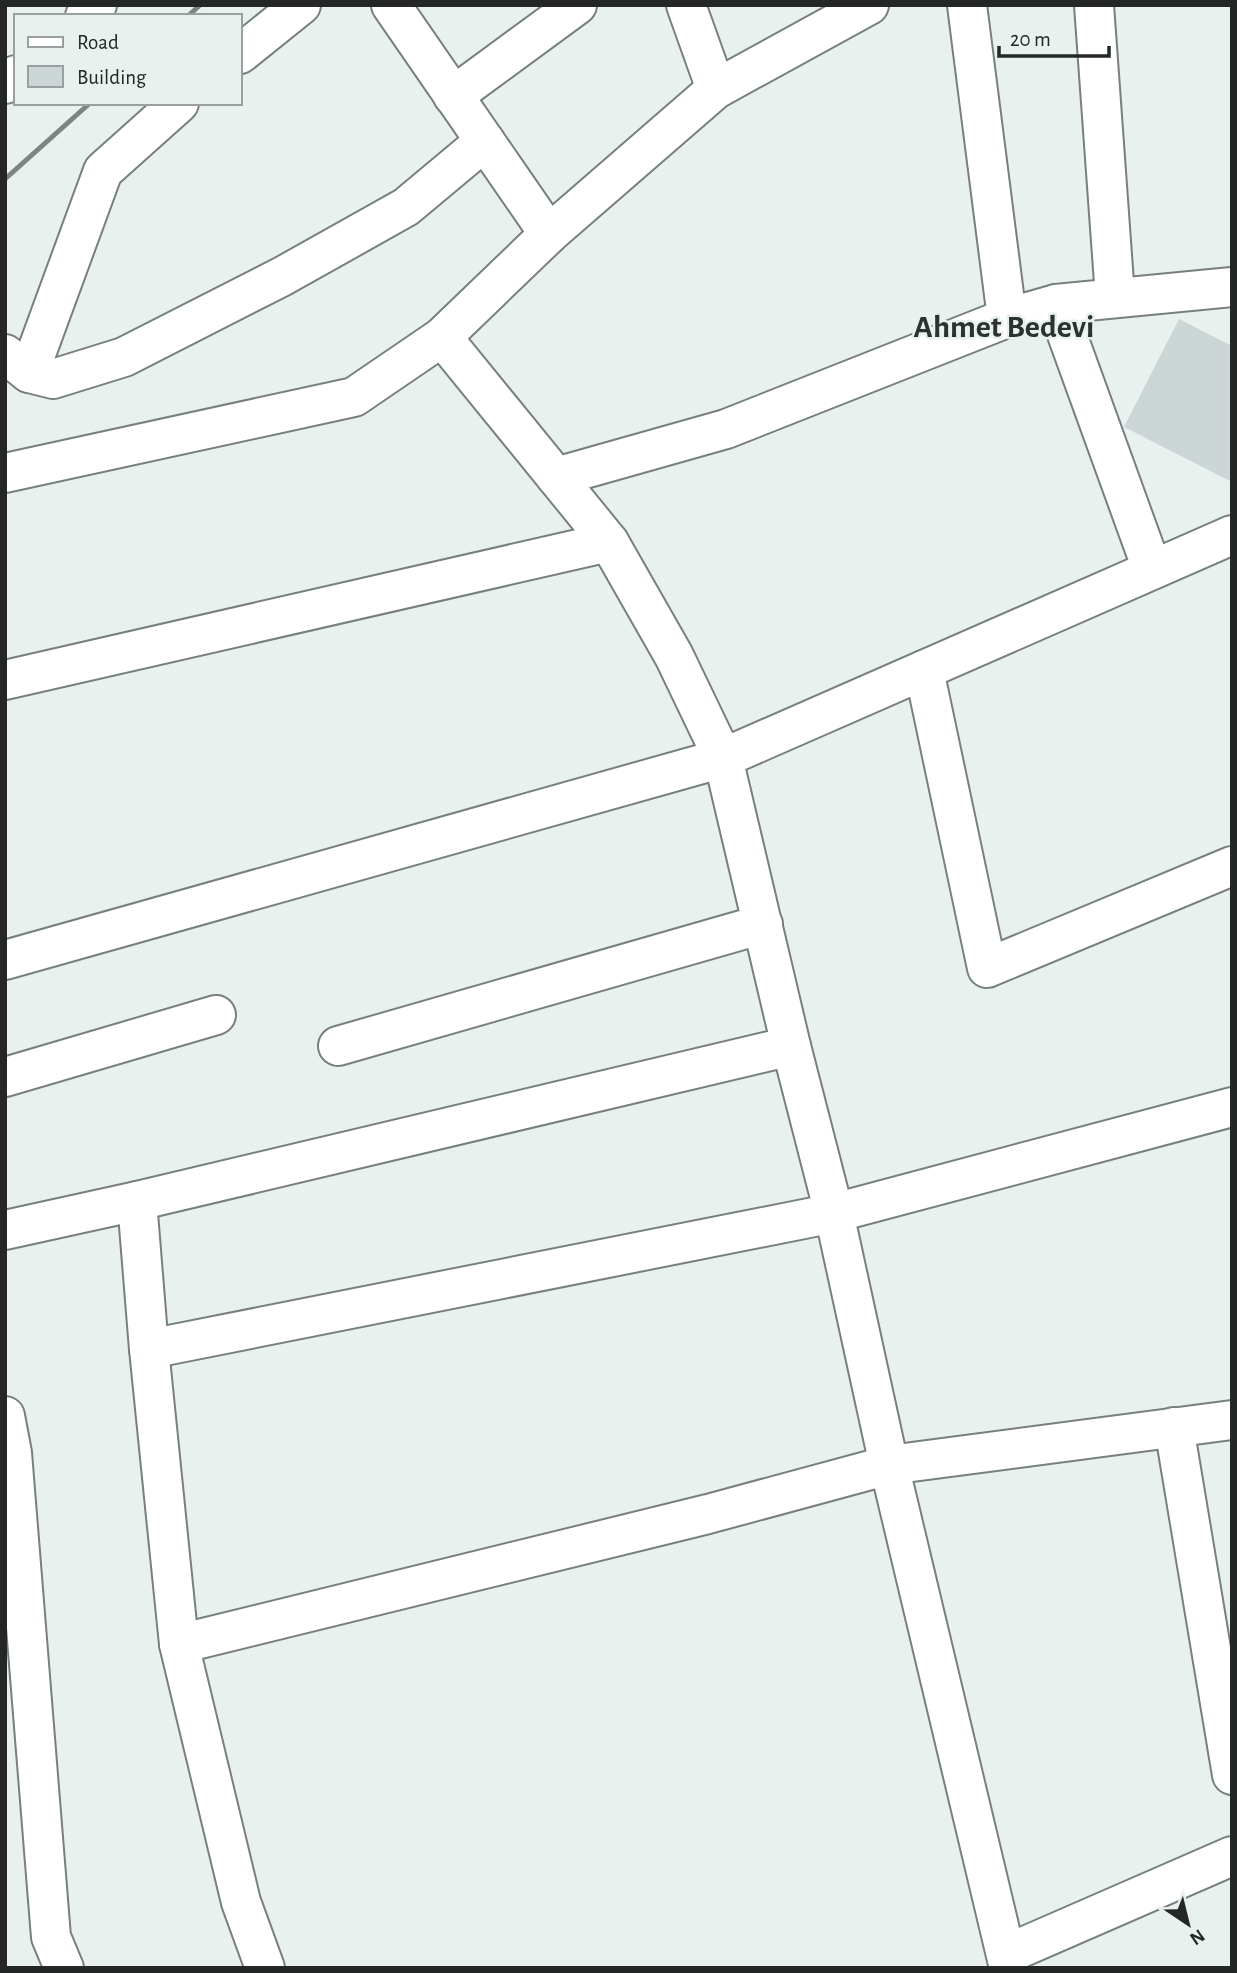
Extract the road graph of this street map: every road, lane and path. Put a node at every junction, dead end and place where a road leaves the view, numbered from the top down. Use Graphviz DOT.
graph roads {
  1 [pos="301,5"];
  2 [pos="391,5"];
  3 [pos="577,5"];
  4 [pos="687,5"];
  5 [pos="869,5"];
  6 [pos="967,5"];
  7 [pos="1094,5"];
  8 [pos="242,52"];
  9 [pos="716,89"];
  10 [pos="453,96"];
  11 [pos="177,105"];
  12 [pos="485,141"];
  13 [pos="549,234"];
  14 [pos="1232,287"];
  15 [pos="1115,297"];
  16 [pos="1055,304"];
  17 [pos="1006,318"];
  18 [pos="442,337"];
  19 [pos="17,363"];
  20 [pos="5,473"];
  21 [pos="556,477"];
  22 [pos="1232,535"];
  23 [pos="609,542"];
  24 [pos="1152,569"];
  25 [pos="923,670"];
  26 [pos="5,680"];
  27 [pos="723,758"];
  28 [pos="1232,866"];
  29 [pos="763,924"];
  30 [pos="5,960"];
  31 [pos="216,1015"];
  32 [pos="338,1046"];
  33 [pos="791,1046"];
  34 [pos="5,1077"];
  35 [pos="1232,1107"];
  36 [pos="137,1201"];
  37 [pos="834,1213"];
  38 [pos="5,1230"];
  39 [pos="149,1349"];
  40 [pos="5,1416"];
  41 [pos="1232,1420"];
  42 [pos="1174,1427"];
  43 [pos="889,1465"];
  44 [pos="179,1644"];
  45 [pos="1232,1775"];
  46 [pos="1232,1856"];
  47 [pos="1008,1961"];
  48 [pos="64,1968"];
  49 [pos="265,1968"];
  1 -- 8 [label="street"];
  2 -- 10 [label="street"];
  3 -- 10 [label="street"];
  4 -- 9 [label="street"];
  5 -- 9 [label="street"];
  6 -- 17 [label="street"];
  7 -- 15 [label="street"];
  9 -- 13 [label="street"];
  10 -- 12 [label="street"];
  11 -- 19 [label="street"];
  12 -- 13 [label="street"];
  12 -- 19 [label="street"];
  13 -- 18 [label="street"];
  14 -- 15 [label="street"];
  15 -- 16 [label="street"];
  16 -- 17 [label="street"];
  16 -- 24 [label="street"];
  17 -- 21 [label="street"];
  18 -- 20 [label="street"];
  18 -- 21 [label="street"];
  21 -- 23 [label="street"];
  22 -- 24 [label="street"];
  23 -- 26 [label="street"];
  23 -- 27 [label="street"];
  24 -- 25 [label="street"];
  25 -- 27 [label="street"];
  25 -- 28 [label="street"];
  27 -- 29 [label="street"];
  27 -- 30 [label="street"];
  29 -- 32 [label="street"];
  29 -- 33 [label="street"];
  31 -- 34 [label="street"];
  33 -- 36 [label="street"];
  33 -- 37 [label="street"];
  35 -- 37 [label="street"];
  36 -- 38 [label="street"];
  36 -- 39 [label="street"];
  37 -- 39 [label="street"];
  37 -- 43 [label="street"];
  39 -- 44 [label="street"];
  40 -- 48 [label="street"];
  41 -- 42 [label="street"];
  42 -- 43 [label="street"];
  42 -- 45 [label="street"];
  43 -- 44 [label="street"];
  43 -- 47 [label="street"];
  44 -- 49 [label="street"];
  46 -- 47 [label="street"];
}
